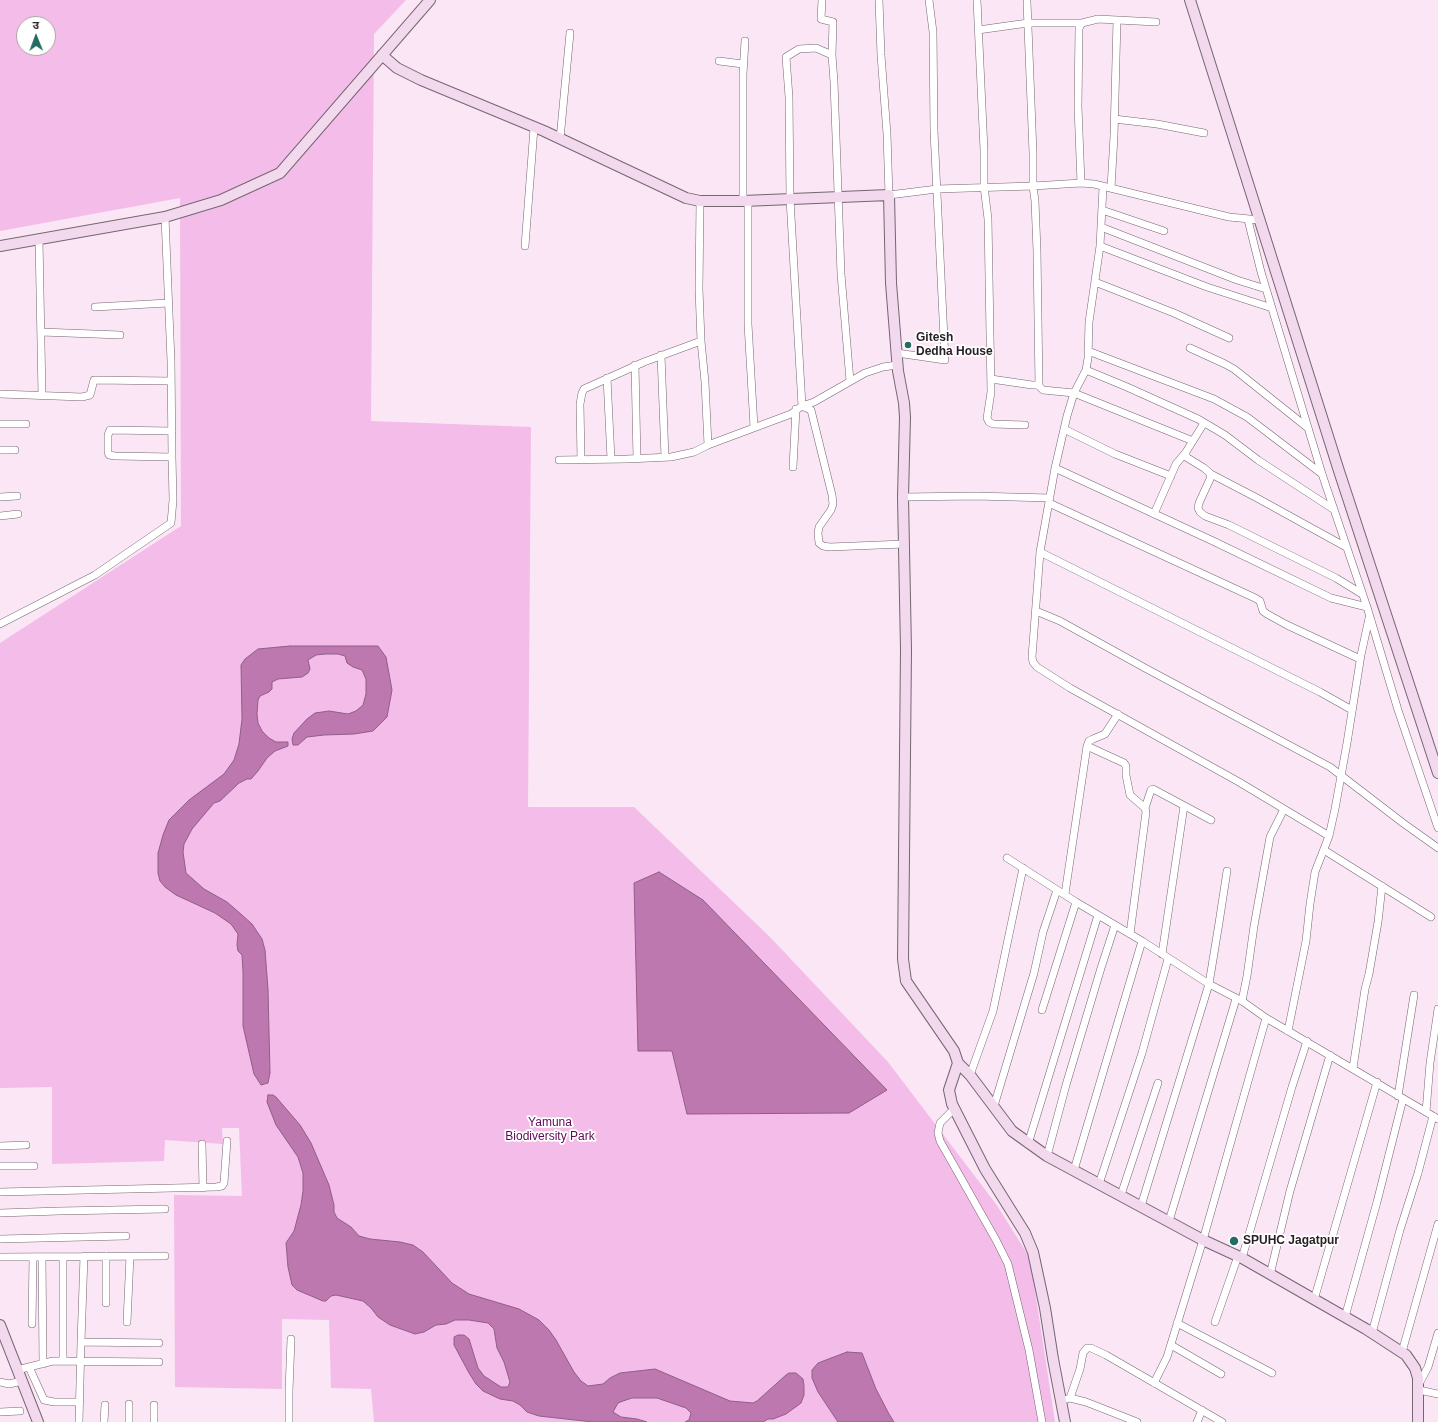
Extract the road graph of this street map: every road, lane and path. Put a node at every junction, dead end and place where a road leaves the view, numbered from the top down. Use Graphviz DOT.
graph roads {
  1 [pos="430,0"];
  2 [pos="822,0"];
  3 [pos="879,0"];
  4 [pos="929,0"];
  5 [pos="977,0"];
  6 [pos="1190,0"];
  7 [pos="1027,2"];
  8 [pos="1117,20"];
  9 [pos="1028,22"];
  10 [pos="1156,22"];
  11 [pos="1082,23"];
  12 [pos="978,30"];
  13 [pos="570,33"];
  14 [pos="745,41"];
  15 [pos="382,55"];
  16 [pos="832,55"];
  17 [pos="719,61"];
  18 [pos="743,64"];
  19 [pos="1114,119"];
  20 [pos="534,128"];
  21 [pos="1204,133"];
  22 [pos="560,139"];
  23 [pos="1081,183"];
  24 [pos="984,186"];
  25 [pos="1033,186"];
  26 [pos="1104,187"];
  27 [pos="937,188"];
  28 [pos="1111,188"];
  29 [pos="889,195"];
  30 [pos="838,198"];
  31 [pos="790,199"];
  32 [pos="700,201"];
  33 [pos="746,201"];
  34 [pos="1102,210"];
  35 [pos="165,217"];
  36 [pos="1248,220"];
  37 [pos="1260,220"];
  38 [pos="1102,227"];
  39 [pos="1164,231"];
  40 [pos="39,239"];
  41 [pos="0,246"];
  42 [pos="525,246"];
  43 [pos="1100,246"];
  44 [pos="1094,282"];
  45 [pos="1266,289"];
  46 [pos="168,303"];
  47 [pos="95,307"];
  48 [pos="1272,308"];
  49 [pos="41,332"];
  50 [pos="120,335"];
  51 [pos="1229,338"];
  52 [pos="701,341"];
  53 [pos="1190,348"];
  54 [pos="1088,351"];
  55 [pos="897,353"];
  56 [pos="661,355"];
  57 [pos="635,365"];
  58 [pos="897,365"];
  59 [pos="1086,370"];
  60 [pos="607,378"];
  61 [pos="991,379"];
  62 [pos="171,381"];
  63 [pos="850,381"];
  64 [pos="1038,386"];
  65 [pos="1074,393"];
  66 [pos="0,394"];
  67 [pos="42,396"];
  68 [pos="799,408"];
  69 [pos="1204,423"];
  70 [pos="0,424"];
  71 [pos="26,424"];
  72 [pos="1025,425"];
  73 [pos="754,427"];
  74 [pos="1308,428"];
  75 [pos="1064,429"];
  76 [pos="172,431"];
  77 [pos="1193,441"];
  78 [pos="708,444"];
  79 [pos="0,450"];
  80 [pos="15,450"];
  81 [pos="1186,452"];
  82 [pos="172,457"];
  83 [pos="665,457"];
  84 [pos="611,459"];
  85 [pos="637,459"];
  86 [pos="560,460"];
  87 [pos="581,460"];
  88 [pos="793,467"];
  89 [pos="1055,468"];
  90 [pos="1211,474"];
  91 [pos="1322,474"];
  92 [pos="1171,476"];
  93 [pos="17,496"];
  94 [pos="0,497"];
  95 [pos="904,497"];
  96 [pos="1049,500"];
  97 [pos="1334,509"];
  98 [pos="18,514"];
  99 [pos="1154,514"];
  100 [pos="0,516"];
  101 [pos="904,544"];
  102 [pos="1346,546"];
  103 [pos="1040,552"];
  104 [pos="1362,594"];
  105 [pos="1367,607"];
  106 [pos="1036,611"];
  107 [pos="1369,616"];
  108 [pos="0,624"];
  109 [pos="1360,659"];
  110 [pos="1352,710"];
  111 [pos="1118,714"];
  112 [pos="1087,746"];
  113 [pos="1438,773"];
  114 [pos="1340,775"];
  115 [pos="1184,806"];
  116 [pos="1145,808"];
  117 [pos="1284,809"];
  118 [pos="1211,820"];
  119 [pos="1438,828"];
  120 [pos="1329,836"];
  121 [pos="1438,848"];
  122 [pos="1324,850"];
  123 [pos="1007,858"];
  124 [pos="1023,868"];
  125 [pos="1227,871"];
  126 [pos="1382,886"];
  127 [pos="1057,890"];
  128 [pos="1064,894"];
  129 [pos="1076,902"];
  130 [pos="1098,915"];
  131 [pos="1431,917"];
  132 [pos="1116,925"];
  133 [pos="1130,934"];
  134 [pos="1142,941"];
  135 [pos="1162,954"];
  136 [pos="1168,958"];
  137 [pos="1209,984"];
  138 [pos="1414,995"];
  139 [pos="1239,1000"];
  140 [pos="1438,1009"];
  141 [pos="1042,1010"];
  142 [pos="1266,1018"];
  143 [pos="1288,1031"];
  144 [pos="1307,1041"];
  145 [pos="1330,1055"];
  146 [pos="958,1063"];
  147 [pos="1353,1068"];
  148 [pos="970,1075"];
  149 [pos="1377,1082"];
  150 [pos="1158,1083"];
  151 [pos="1400,1097"];
  152 [pos="994,1106"];
  153 [pos="954,1109"];
  154 [pos="1432,1116"];
  155 [pos="227,1141"];
  156 [pos="202,1144"];
  157 [pos="1028,1144"];
  158 [pos="26,1145"];
  159 [pos="0,1146"];
  160 [pos="1047,1156"];
  161 [pos="0,1166"];
  162 [pos="34,1166"];
  163 [pos="1074,1170"];
  164 [pos="1099,1184"];
  165 [pos="203,1188"];
  166 [pos="0,1192"];
  167 [pos="1122,1195"];
  168 [pos="1141,1206"];
  169 [pos="165,1209"];
  170 [pos="0,1213"];
  171 [pos="1168,1221"];
  172 [pos="1438,1224"];
  173 [pos="126,1236"];
  174 [pos="0,1239"];
  175 [pos="1203,1240"];
  176 [pos="84,1256"];
  177 [pos="106,1256"];
  178 [pos="130,1256"];
  179 [pos="165,1256"];
  180 [pos="0,1257"];
  181 [pos="32,1257"];
  182 [pos="42,1257"];
  183 [pos="64,1257"];
  184 [pos="1240,1257"];
  185 [pos="1270,1275"];
  186 [pos="1314,1300"];
  187 [pos="106,1303"];
  188 [pos="1345,1317"];
  189 [pos="128,1322"];
  190 [pos="1215,1322"];
  191 [pos="1177,1323"];
  192 [pos="32,1324"];
  193 [pos="0,1325"];
  194 [pos="1438,1332"];
  195 [pos="1372,1333"];
  196 [pos="291,1339"];
  197 [pos="81,1342"];
  198 [pos="159,1343"];
  199 [pos="1171,1345"];
  200 [pos="1402,1352"];
  201 [pos="81,1360"];
  202 [pos="63,1361"];
  203 [pos="159,1362"];
  204 [pos="43,1364"];
  205 [pos="29,1367"];
  206 [pos="17,1370"];
  207 [pos="1272,1373"];
  208 [pos="1221,1374"];
  209 [pos="22,1381"];
  210 [pos="0,1382"];
  211 [pos="1154,1383"];
  212 [pos="1419,1387"];
  213 [pos="1438,1394"];
  214 [pos="1066,1399"];
  215 [pos="80,1402"];
  216 [pos="129,1404"];
  217 [pos="104,1405"];
  218 [pos="154,1405"];
  219 [pos="1202,1410"];
  220 [pos="20,1411"];
  221 [pos="0,1412"];
  222 [pos="38,1422"];
  223 [pos="79,1422"];
  224 [pos="104,1422"];
  225 [pos="129,1422"];
  226 [pos="154,1422"];
  227 [pos="289,1422"];
  228 [pos="1042,1422"];
  229 [pos="1065,1422"];
  230 [pos="1136,1422"];
  231 [pos="1197,1422"];
  232 [pos="1222,1422"];
  233 [pos="1418,1422"];
  1 -- 15 [label="street"];
  2 -- 16 [label="street"];
  3 -- 29 [label="street"];
  4 -- 27 [label="street"];
  5 -- 12 [label="street"];
  6 -- 37 [label="street"];
  7 -- 9 [label="street"];
  8 -- 10 [label="street"];
  8 -- 11 [label="street"];
  8 -- 19 [label="street"];
  9 -- 11 [label="street"];
  9 -- 12 [label="street"];
  9 -- 25 [label="street"];
  11 -- 23 [label="street"];
  12 -- 24 [label="street"];
  13 -- 22 [label="street"];
  14 -- 18 [label="street"];
  15 -- 20 [label="street"];
  15 -- 35 [label="street"];
  16 -- 30 [label="street"];
  16 -- 31 [label="street"];
  17 -- 18 [label="street"];
  18 -- 33 [label="street"];
  19 -- 21 [label="street"];
  19 -- 28 [label="street"];
  20 -- 22 [label="street"];
  20 -- 42 [label="street"];
  22 -- 32 [label="street"];
  23 -- 25 [label="street"];
  23 -- 26 [label="street"];
  24 -- 25 [label="street"];
  24 -- 27 [label="street"];
  24 -- 61 [label="street"];
  25 -- 64 [label="street"];
  26 -- 28 [label="street"];
  26 -- 34 [label="street"];
  27 -- 29 [label="street"];
  27 -- 55 [label="street"];
  28 -- 36 [label="street"];
  29 -- 30 [label="street"];
  29 -- 55 [label="street"];
  30 -- 31 [label="street"];
  30 -- 63 [label="street"];
  31 -- 33 [label="street"];
  31 -- 68 [label="street"];
  32 -- 33 [label="street"];
  32 -- 52 [label="street"];
  33 -- 73 [label="street"];
  34 -- 38 [label="street"];
  34 -- 39 [label="street"];
  35 -- 40 [label="street"];
  35 -- 46 [label="street"];
  36 -- 37 [label="street"];
  36 -- 45 [label="street"];
  37 -- 113 [label="street"];
  38 -- 43 [label="street"];
  38 -- 45 [label="street"];
  40 -- 41 [label="street"];
  40 -- 49 [label="street"];
  43 -- 44 [label="street"];
  43 -- 48 [label="street"];
  44 -- 51 [label="street"];
  44 -- 54 [label="street"];
  45 -- 48 [label="street"];
  46 -- 47 [label="street"];
  46 -- 62 [label="street"];
  48 -- 74 [label="street"];
  49 -- 50 [label="street"];
  49 -- 67 [label="street"];
  52 -- 56 [label="street"];
  52 -- 78 [label="street"];
  53 -- 74 [label="street"];
  54 -- 59 [label="street"];
  54 -- 91 [label="street"];
  55 -- 58 [label="street"];
  56 -- 57 [label="street"];
  56 -- 83 [label="street"];
  57 -- 60 [label="street"];
  57 -- 85 [label="street"];
  58 -- 63 [label="street"];
  58 -- 95 [label="street"];
  59 -- 65 [label="street"];
  59 -- 69 [label="street"];
  60 -- 84 [label="street"];
  60 -- 87 [label="street"];
  61 -- 64 [label="street"];
  61 -- 72 [label="street"];
  62 -- 67 [label="street"];
  62 -- 76 [label="street"];
  63 -- 68 [label="street"];
  64 -- 65 [label="street"];
  65 -- 75 [label="street"];
  65 -- 77 [label="street"];
  66 -- 67 [label="street"];
  68 -- 73 [label="street"];
  68 -- 88 [label="street"];
  68 -- 101 [label="street"];
  69 -- 77 [label="street"];
  69 -- 97 [label="street"];
  70 -- 71 [label="street"];
  73 -- 78 [label="street"];
  74 -- 91 [label="street"];
  75 -- 89 [label="street"];
  75 -- 92 [label="street"];
  76 -- 82 [label="street"];
  76 -- 82 [label="street"];
  77 -- 81 [label="street"];
  78 -- 83 [label="street"];
  79 -- 80 [label="street"];
  81 -- 90 [label="street"];
  81 -- 92 [label="street"];
  82 -- 108 [label="street"];
  83 -- 85 [label="street"];
  84 -- 85 [label="street"];
  84 -- 87 [label="street"];
  86 -- 87 [label="street"];
  89 -- 96 [label="street"];
  89 -- 99 [label="street"];
  90 -- 102 [label="street"];
  90 -- 104 [label="street"];
  91 -- 97 [label="street"];
  92 -- 99 [label="street"];
  93 -- 94 [label="street"];
  95 -- 96 [label="street"];
  95 -- 101 [label="street"];
  96 -- 103 [label="street"];
  96 -- 109 [label="street"];
  97 -- 102 [label="street"];
  98 -- 100 [label="street"];
  99 -- 105 [label="street"];
  101 -- 146 [label="street"];
  102 -- 104 [label="street"];
  103 -- 106 [label="street"];
  103 -- 110 [label="street"];
  104 -- 105 [label="street"];
  105 -- 107 [label="street"];
  106 -- 111 [label="street"];
  106 -- 114 [label="street"];
  107 -- 109 [label="street"];
  107 -- 119 [label="street"];
  109 -- 110 [label="street"];
  110 -- 114 [label="street"];
  111 -- 112 [label="street"];
  111 -- 117 [label="street"];
  112 -- 116 [label="street"];
  112 -- 128 [label="street"];
  114 -- 120 [label="street"];
  114 -- 121 [label="street"];
  115 -- 116 [label="street"];
  115 -- 118 [label="street"];
  115 -- 135 [label="street"];
  116 -- 133 [label="street"];
  117 -- 120 [label="street"];
  117 -- 139 [label="street"];
  120 -- 122 [label="street"];
  122 -- 126 [label="street"];
  122 -- 143 [label="street"];
  123 -- 124 [label="street"];
  124 -- 127 [label="street"];
  124 -- 148 [label="street"];
  125 -- 137 [label="street"];
  126 -- 131 [label="street"];
  126 -- 147 [label="street"];
  127 -- 128 [label="street"];
  127 -- 152 [label="street"];
  128 -- 129 [label="street"];
  129 -- 130 [label="street"];
  129 -- 141 [label="street"];
  130 -- 132 [label="street"];
  130 -- 157 [label="street"];
  132 -- 133 [label="street"];
  132 -- 160 [label="street"];
  133 -- 134 [label="street"];
  134 -- 135 [label="street"];
  134 -- 163 [label="street"];
  135 -- 136 [label="street"];
  136 -- 137 [label="street"];
  136 -- 164 [label="street"];
  137 -- 139 [label="street"];
  137 -- 168 [label="street"];
  138 -- 151 [label="street"];
  139 -- 142 [label="street"];
  139 -- 171 [label="street"];
  140 -- 154 [label="street"];
  142 -- 143 [label="street"];
  142 -- 175 [label="street"];
  143 -- 144 [label="street"];
  144 -- 145 [label="street"];
  144 -- 184 [label="street"];
  145 -- 147 [label="street"];
  145 -- 185 [label="street"];
  146 -- 148 [label="street"];
  146 -- 153 [label="street"];
  147 -- 149 [label="street"];
  148 -- 152 [label="street"];
  149 -- 151 [label="street"];
  149 -- 186 [label="street"];
  150 -- 167 [label="street"];
  151 -- 154 [label="street"];
  151 -- 188 [label="street"];
  152 -- 157 [label="street"];
  153 -- 214 [label="street"];
  153 -- 228 [label="street"];
  154 -- 195 [label="street"];
  155 -- 165 [label="street"];
  156 -- 165 [label="street"];
  157 -- 160 [label="street"];
  158 -- 159 [label="street"];
  160 -- 163 [label="street"];
  161 -- 162 [label="street"];
  163 -- 164 [label="street"];
  164 -- 167 [label="street"];
  165 -- 166 [label="street"];
  167 -- 168 [label="street"];
  168 -- 171 [label="street"];
  169 -- 170 [label="street"];
  171 -- 175 [label="street"];
  172 -- 200 [label="street"];
  173 -- 174 [label="street"];
  175 -- 184 [label="street"];
  175 -- 191 [label="street"];
  176 -- 177 [label="street"];
  176 -- 183 [label="street"];
  176 -- 197 [label="street"];
  177 -- 178 [label="street"];
  177 -- 187 [label="street"];
  178 -- 179 [label="street"];
  178 -- 189 [label="street"];
  180 -- 181 [label="street"];
  181 -- 182 [label="street"];
  181 -- 192 [label="street"];
  182 -- 183 [label="street"];
  182 -- 204 [label="street"];
  183 -- 202 [label="street"];
  184 -- 185 [label="street"];
  184 -- 190 [label="street"];
  185 -- 186 [label="street"];
  186 -- 188 [label="street"];
  188 -- 195 [label="street"];
  191 -- 199 [label="street"];
  191 -- 207 [label="street"];
  193 -- 206 [label="street"];
  194 -- 212 [label="street"];
  195 -- 200 [label="street"];
  196 -- 227 [label="street"];
  197 -- 198 [label="street"];
  197 -- 201 [label="street"];
  199 -- 208 [label="street"];
  199 -- 211 [label="street"];
  200 -- 212 [label="street"];
  201 -- 202 [label="street"];
  201 -- 203 [label="street"];
  201 -- 215 [label="street"];
  202 -- 204 [label="street"];
  204 -- 205 [label="street"];
  205 -- 206 [label="street"];
  205 -- 215 [label="street"];
  206 -- 209 [label="street"];
  209 -- 210 [label="street"];
  209 -- 222 [label="street"];
  211 -- 214 [label="street"];
  211 -- 219 [label="street"];
  212 -- 213 [label="street"];
  212 -- 233 [label="street"];
  214 -- 229 [label="street"];
  214 -- 230 [label="street"];
  215 -- 223 [label="street"];
  216 -- 225 [label="street"];
  217 -- 224 [label="street"];
  218 -- 226 [label="street"];
  219 -- 231 [label="street"];
  219 -- 232 [label="street"];
  220 -- 221 [label="street"];
}
